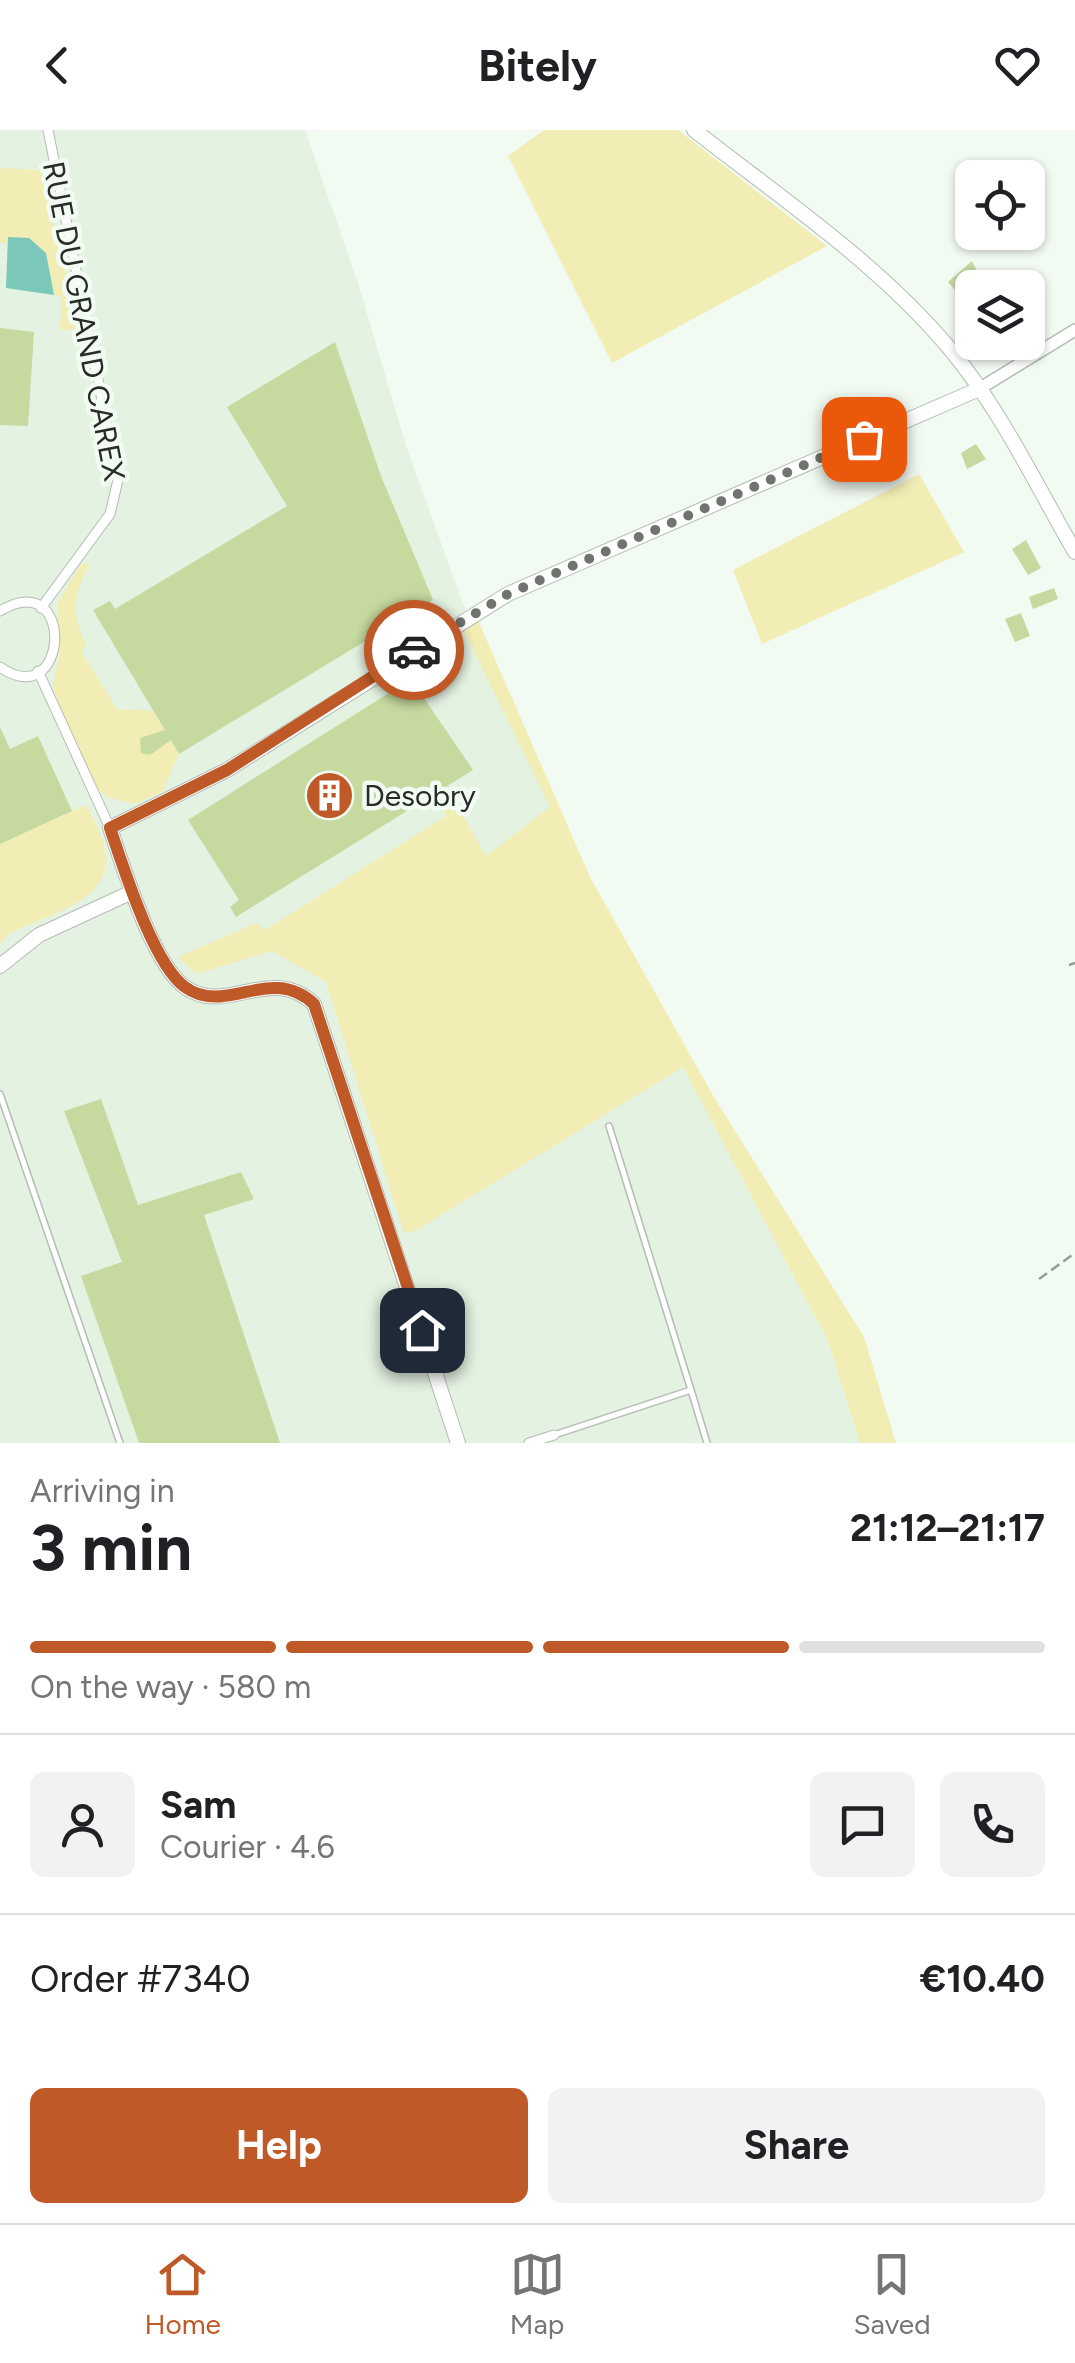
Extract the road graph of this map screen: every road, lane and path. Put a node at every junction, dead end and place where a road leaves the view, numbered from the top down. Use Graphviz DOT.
graph roads {
  1 [pos="48,130"];
  2 [pos="694,130"];
  3 [pos="1075,330"];
  4 [pos="979,389"];
  5 [pos="1075,552"];
  6 [pos="41,608"];
  7 [pos="0,611"];
  8 [pos="0,666"];
  9 [pos="38,671"];
  10 [pos="110,828"];
  11 [pos="132,892"];
  12 [pos="1075,963"];
  13 [pos="1069,965"];
  14 [pos="0,966"];
  15 [pos="0,1094"];
  16 [pos="608,1126"];
  17 [pos="1075,1253"];
  18 [pos="1038,1279"];
  19 [pos="691,1390"];
  20 [pos="554,1435"];
  21 [pos="120,1443"];
  22 [pos="458,1443"];
  23 [pos="529,1443"];
  24 [pos="708,1443"];
  1 -- 6 [label="street, RUE DU GRAND CAREX"];
  2 -- 4 [label="main road"];
  3 -- 4 [label="street"];
  4 -- 5 [label="main road"];
  4 -- 10 [label="main road"];
  6 -- 7 [label="street"];
  6 -- 9 [label="street"];
  8 -- 9 [label="street"];
  9 -- 10 [label="street"];
  10 -- 11 [label="main road"];
  11 -- 14 [label="main road"];
  11 -- 22 [label="main road"];
  12 -- 13 [label="path"];
  15 -- 21 [label="lane"];
  16 -- 19 [label="lane"];
  17 -- 18 [label="path"];
  19 -- 20 [label="lane"];
  19 -- 24 [label="lane"];
  20 -- 23 [label="street"];
}
